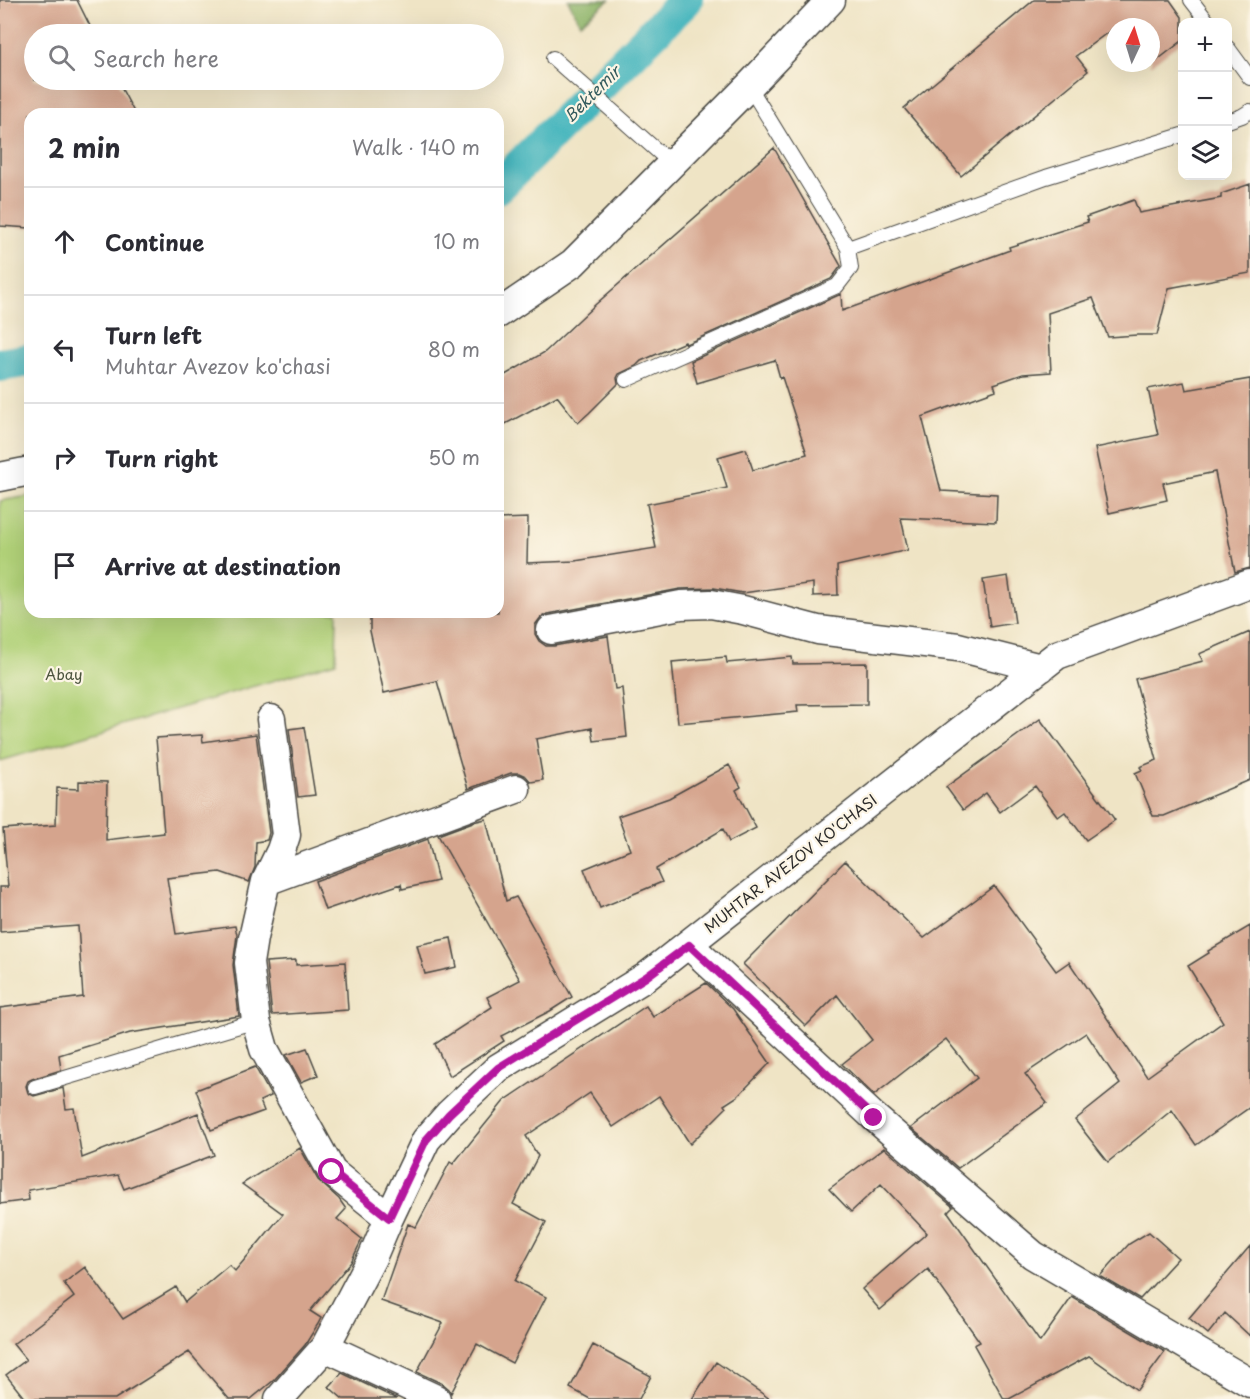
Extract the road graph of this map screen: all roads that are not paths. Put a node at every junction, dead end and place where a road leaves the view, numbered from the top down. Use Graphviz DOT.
graph roads {
  1 [pos="831,0"];
  2 [pos="1191,0"];
  3 [pos="1205,18"];
  4 [pos="1232,55"];
  5 [pos="553,58"];
  6 [pos="1250,78"];
  7 [pos="748,86"];
  8 [pos="1250,111"];
  9 [pos="1232,119"];
  10 [pos="1178,136"];
  11 [pos="672,164"];
  12 [pos="848,248"];
  13 [pos="504,310"];
  14 [pos="626,380"];
  15 [pos="24,472"];
  16 [pos="0,477"];
  17 [pos="1250,584"];
  18 [pos="551,630"];
  19 [pos="1041,668"];
  20 [pos="270,718"];
  21 [pos="516,789"];
  22 [pos="266,881"];
  23 [pos="689,945"];
  24 [pos="256,1021"];
  25 [pos="35,1087"];
  26 [pos="389,1218"];
  27 [pos="325,1347"];
  28 [pos="1250,1383"];
  29 [pos="279,1399"];
  30 [pos="436,1399"];
  1 -- 7 [label="street"];
  2 -- 3 [label="lane"];
  4 -- 6 [label="lane"];
  5 -- 11 [label="lane"];
  7 -- 11 [label="street"];
  7 -- 12 [label="lane"];
  8 -- 9 [label="lane"];
  10 -- 12 [label="lane"];
  11 -- 13 [label="street"];
  12 -- 14 [label="lane"];
  15 -- 16 [label="street"];
  17 -- 19 [label="street, MUHTAR AVEZOV KO'CHASI"];
  18 -- 19 [label="street"];
  19 -- 23 [label="street, MUHTAR AVEZOV KO'CHASI"];
  20 -- 22 [label="street"];
  21 -- 22 [label="street"];
  22 -- 24 [label="street"];
  23 -- 26 [label="street, MUHTAR AVEZOV KO'CHASI"];
  23 -- 28 [label="street"];
  24 -- 25 [label="lane"];
  24 -- 26 [label="street"];
  26 -- 27 [label="street, MUHTAR AVEZOV KO'CHASI"];
  27 -- 29 [label="street, MUHTAR AVEZOV KO'CHASI"];
  27 -- 30 [label="street"];
}
